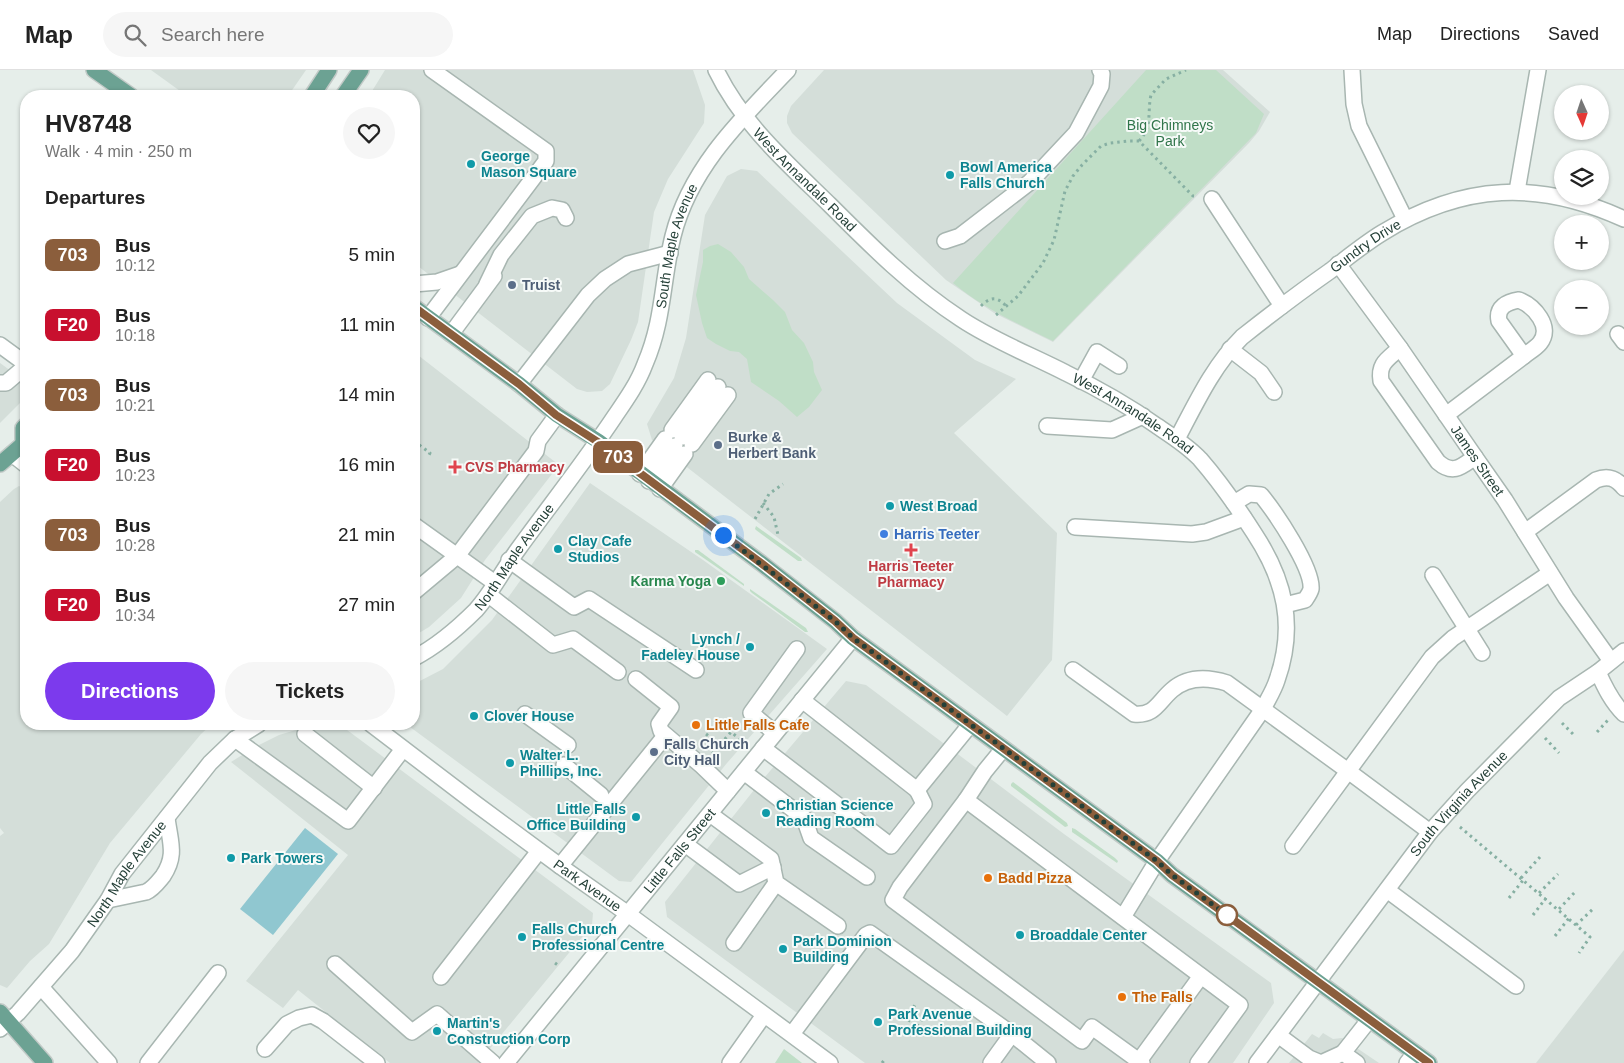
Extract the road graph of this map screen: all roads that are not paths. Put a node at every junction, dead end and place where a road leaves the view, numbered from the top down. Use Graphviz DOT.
graph roads {
  1 [pos="94,70"];
  2 [pos="329,70"];
  3 [pos="361,70"];
  4 [pos="432,70"];
  5 [pos="716,70"];
  6 [pos="788,70"];
  7 [pos="1100,70"];
  8 [pos="1352,70"];
  9 [pos="1538,70"];
  10 [pos="122,90"];
  11 [pos="316,90"];
  12 [pos="347,90"];
  13 [pos="744,117"];
  14 [pos="1517,191"];
  15 [pos="1205,197"];
  16 [pos="1406,220"];
  17 [pos="1624,220"];
  18 [pos="523,238"];
  19 [pos="945,241"];
  20 [pos="670,253"];
  21 [pos="507,259"];
  22 [pos="1338,264"];
  23 [pos="460,274"];
  24 [pos="420,283"];
  25 [pos="487,284"];
  26 [pos="1282,306"];
  27 [pos="420,312"];
  28 [pos="428,318"];
  29 [pos="451,334"];
  30 [pos="0,345"];
  31 [pos="1230,348"];
  32 [pos="1400,348"];
  33 [pos="1524,356"];
  34 [pos="20,360"];
  35 [pos="1119,366"];
  36 [pos="20,370"];
  37 [pos="1081,381"];
  38 [pos="0,383"];
  39 [pos="519,384"];
  40 [pos="718,387"];
  41 [pos="1274,392"];
  42 [pos="556,415"];
  43 [pos="1446,415"];
  44 [pos="1143,416"];
  45 [pos="1048,426"];
  46 [pos="1177,439"];
  47 [pos="598,442"];
  48 [pos="679,442"];
  49 [pos="20,447"];
  50 [pos="1475,457"];
  51 [pos="0,464"];
  52 [pos="650,481"];
  53 [pos="1624,488"];
  54 [pos="1234,503"];
  55 [pos="1244,518"];
  56 [pos="1075,527"];
  57 [pos="420,529"];
  58 [pos="1525,532"];
  59 [pos="458,556"];
  60 [pos="509,560"];
  61 [pos="1550,573"];
  62 [pos="1433,575"];
  63 [pos="420,587"];
  64 [pos="492,589"];
  65 [pos="1285,605"];
  66 [pos="1467,629"];
  67 [pos="853,638"];
  68 [pos="797,649"];
  69 [pos="1624,651"];
  70 [pos="1482,653"];
  71 [pos="420,655"];
  72 [pos="1611,661"];
  73 [pos="696,670"];
  74 [pos="1073,670"];
  75 [pos="618,672"];
  76 [pos="1598,672"];
  77 [pos="636,679"];
  78 [pos="802,700"];
  79 [pos="1263,708"];
  80 [pos="524,714"];
  81 [pos="1624,714"];
  82 [pos="970,725"];
  83 [pos="249,730"];
  84 [pos="379,730"];
  85 [pos="775,733"];
  86 [pos="305,734"];
  87 [pos="665,736"];
  88 [pos="235,739"];
  89 [pos="568,745"];
  90 [pos="763,748"];
  91 [pos="403,749"];
  92 [pos="1003,749"];
  93 [pos="564,765"];
  94 [pos="1348,771"];
  95 [pos="744,772"];
  96 [pos="374,788"];
  97 [pos="917,790"];
  98 [pos="728,791"];
  99 [pos="601,795"];
  100 [pos="966,800"];
  101 [pos="710,814"];
  102 [pos="166,818"];
  103 [pos="1430,832"];
  104 [pos="685,844"];
  105 [pos="1293,846"];
  106 [pos="539,851"];
  107 [pos="1157,861"];
  108 [pos="560,866"];
  109 [pos="773,867"];
  110 [pos="867,877"];
  111 [pos="776,883"];
  112 [pos="1387,890"];
  113 [pos="108,900"];
  114 [pos="628,914"];
  115 [pos="1123,917"];
  116 [pos="838,926"];
  117 [pos="734,943"];
  118 [pos="335,964"];
  119 [pos="218,974"];
  120 [pos="1201,976"];
  121 [pos="441,977"];
  122 [pos="1318,981"];
  123 [pos="1516,986"];
  124 [pos="41,987"];
  125 [pos="764,1015"];
  126 [pos="1369,1020"];
  127 [pos="3,1021"];
  128 [pos="792,1034"];
  129 [pos="1012,1034"];
  130 [pos="1278,1035"];
  131 [pos="265,1049"];
  132 [pos="1343,1053"];
  133 [pos="1411,1058"];
  134 [pos="1140,1062"];
  135 [pos="45,1063"];
  136 [pos="109,1063"];
  137 [pos="148,1063"];
  138 [pos="377,1063"];
  139 [pos="493,1063"];
  140 [pos="506,1063"];
  141 [pos="730,1063"];
  142 [pos="830,1063"];
  143 [pos="991,1063"];
  144 [pos="1048,1063"];
  145 [pos="1198,1063"];
  146 [pos="1257,1063"];
  147 [pos="1321,1063"];
  148 [pos="1357,1063"];
  149 [pos="1429,1063"];
  1 -- 10 [label="main road"];
  2 -- 11 [label="main road"];
  3 -- 12 [label="main road"];
  4 -- 23 [label="street"];
  5 -- 13 [label="street, West Annandale Road"];
  6 -- 13 [label="street, South Maple Avenue"];
  7 -- 19 [label="street"];
  8 -- 16 [label="street"];
  9 -- 14 [label="street"];
  13 -- 20 [label="street, South Maple Avenue"];
  13 -- 37 [label="street, West Annandale Road"];
  14 -- 16 [label="street, Gundry Drive"];
  14 -- 17 [label="street, Gundry Drive"];
  15 -- 26 [label="street"];
  16 -- 22 [label="street, Gundry Drive"];
  18 -- 25 [label="street"];
  20 -- 39 [label="street"];
  20 -- 47 [label="street, South Maple Avenue"];
  21 -- 25 [label="street"];
  22 -- 26 [label="street, Gundry Drive"];
  22 -- 32 [label="street, James Street"];
  23 -- 24 [label="street"];
  23 -- 28 [label="street"];
  25 -- 29 [label="street"];
  26 -- 31 [label="street, Gundry Drive"];
  27 -- 28 [label="main road"];
  28 -- 29 [label="main road"];
  29 -- 39 [label="main road"];
  30 -- 34 [label="street"];
  31 -- 41 [label="street"];
  31 -- 46 [label="street, Gundry Drive"];
  32 -- 43 [label="street, James Street"];
  32 -- 50 [label="street"];
  33 -- 43 [label="street"];
  35 -- 37 [label="street"];
  36 -- 38 [label="street"];
  37 -- 44 [label="street, West Annandale Road"];
  39 -- 42 [label="main road"];
  40 -- 48 [label="street"];
  42 -- 47 [label="main road"];
  42 -- 59 [label="street"];
  43 -- 50 [label="street, James Street"];
  44 -- 45 [label="street"];
  44 -- 46 [label="street, West Annandale Road"];
  46 -- 54 [label="street, West Annandale Road"];
  47 -- 52 [label="main road"];
  47 -- 60 [label="street, North Maple Avenue"];
  48 -- 52 [label="street"];
  48 -- 52 [label="street"];
  49 -- 51 [label="main road"];
  50 -- 58 [label="street, James Street"];
  52 -- 67 [label="main road"];
  53 -- 58 [label="street"];
  54 -- 55 [label="street, West Annandale Road"];
  54 -- 65 [label="street"];
  55 -- 56 [label="street"];
  55 -- 65 [label="street, West Annandale Road"];
  57 -- 59 [label="street"];
  58 -- 61 [label="street, James Street"];
  59 -- 63 [label="street"];
  59 -- 64 [label="street"];
  60 -- 64 [label="street, North Maple Avenue"];
  60 -- 73 [label="street"];
  61 -- 66 [label="street"];
  61 -- 72 [label="street, James Street"];
  62 -- 66 [label="street"];
  64 -- 71 [label="street, North Maple Avenue"];
  64 -- 75 [label="street"];
  65 -- 79 [label="street, West Annandale Road"];
  66 -- 70 [label="street"];
  66 -- 94 [label="street"];
  67 -- 78 [label="street, Little Falls Street"];
  67 -- 82 [label="main road"];
  68 -- 85 [label="street"];
  69 -- 72 [label="street, South Virginia Avenue"];
  72 -- 76 [label="street, South Virginia Avenue"];
  74 -- 79 [label="street"];
  76 -- 81 [label="street"];
  76 -- 103 [label="street, South Virginia Avenue"];
  77 -- 87 [label="street"];
  78 -- 85 [label="street, Little Falls Street"];
  78 -- 97 [label="street"];
  79 -- 94 [label="street"];
  79 -- 107 [label="street, West Annandale Road"];
  80 -- 89 [label="street"];
  82 -- 92 [label="main road"];
  82 -- 97 [label="street"];
  83 -- 88 [label="street, North Maple Avenue"];
  84 -- 91 [label="street, Park Avenue"];
  85 -- 90 [label="street, Little Falls Street"];
  86 -- 96 [label="street"];
  87 -- 98 [label="street"];
  87 -- 108 [label="street"];
  88 -- 96 [label="street"];
  88 -- 102 [label="street, North Maple Avenue"];
  90 -- 95 [label="street, Little Falls Street"];
  90 -- 97 [label="street"];
  91 -- 96 [label="street"];
  91 -- 106 [label="street, Park Avenue"];
  92 -- 100 [label="street"];
  92 -- 107 [label="main road"];
  93 -- 99 [label="street"];
  94 -- 103 [label="street"];
  94 -- 105 [label="street"];
  95 -- 98 [label="street, Little Falls Street"];
  95 -- 110 [label="street"];
  98 -- 101 [label="street, Little Falls Street"];
  100 -- 115 [label="street"];
  100 -- 134 [label="street"];
  101 -- 104 [label="street, Little Falls Street"];
  101 -- 109 [label="street"];
  102 -- 113 [label="street, North Maple Avenue"];
  102 -- 113 [label="street"];
  103 -- 112 [label="street, South Virginia Avenue"];
  104 -- 109 [label="street"];
  104 -- 114 [label="street, Little Falls Street"];
  106 -- 108 [label="street, Park Avenue"];
  106 -- 121 [label="street"];
  107 -- 115 [label="street, West Annandale Road"];
  107 -- 122 [label="main road"];
  108 -- 114 [label="street, Park Avenue"];
  109 -- 111 [label="street"];
  111 -- 116 [label="street"];
  111 -- 117 [label="street"];
  112 -- 122 [label="street, South Virginia Avenue"];
  112 -- 123 [label="street"];
  113 -- 124 [label="street, North Maple Avenue"];
  114 -- 125 [label="street, Park Avenue"];
  114 -- 140 [label="street, Little Falls Street"];
  115 -- 120 [label="street"];
  118 -- 139 [label="street"];
  119 -- 137 [label="street"];
  120 -- 134 [label="street"];
  120 -- 145 [label="street"];
  122 -- 126 [label="main road"];
  122 -- 130 [label="street, South Virginia Avenue"];
  124 -- 127 [label="street, North Maple Avenue"];
  124 -- 136 [label="street"];
  125 -- 128 [label="street, Park Avenue"];
  125 -- 141 [label="street"];
  126 -- 132 [label="street"];
  126 -- 133 [label="main road"];
  127 -- 135 [label="main road"];
  128 -- 129 [label="street"];
  128 -- 142 [label="street, Park Avenue"];
  129 -- 143 [label="street"];
  129 -- 144 [label="street"];
  130 -- 146 [label="street, South Virginia Avenue"];
  130 -- 147 [label="street"];
  131 -- 138 [label="street"];
  132 -- 147 [label="street"];
  132 -- 148 [label="street"];
  133 -- 149 [label="main road"];
}
